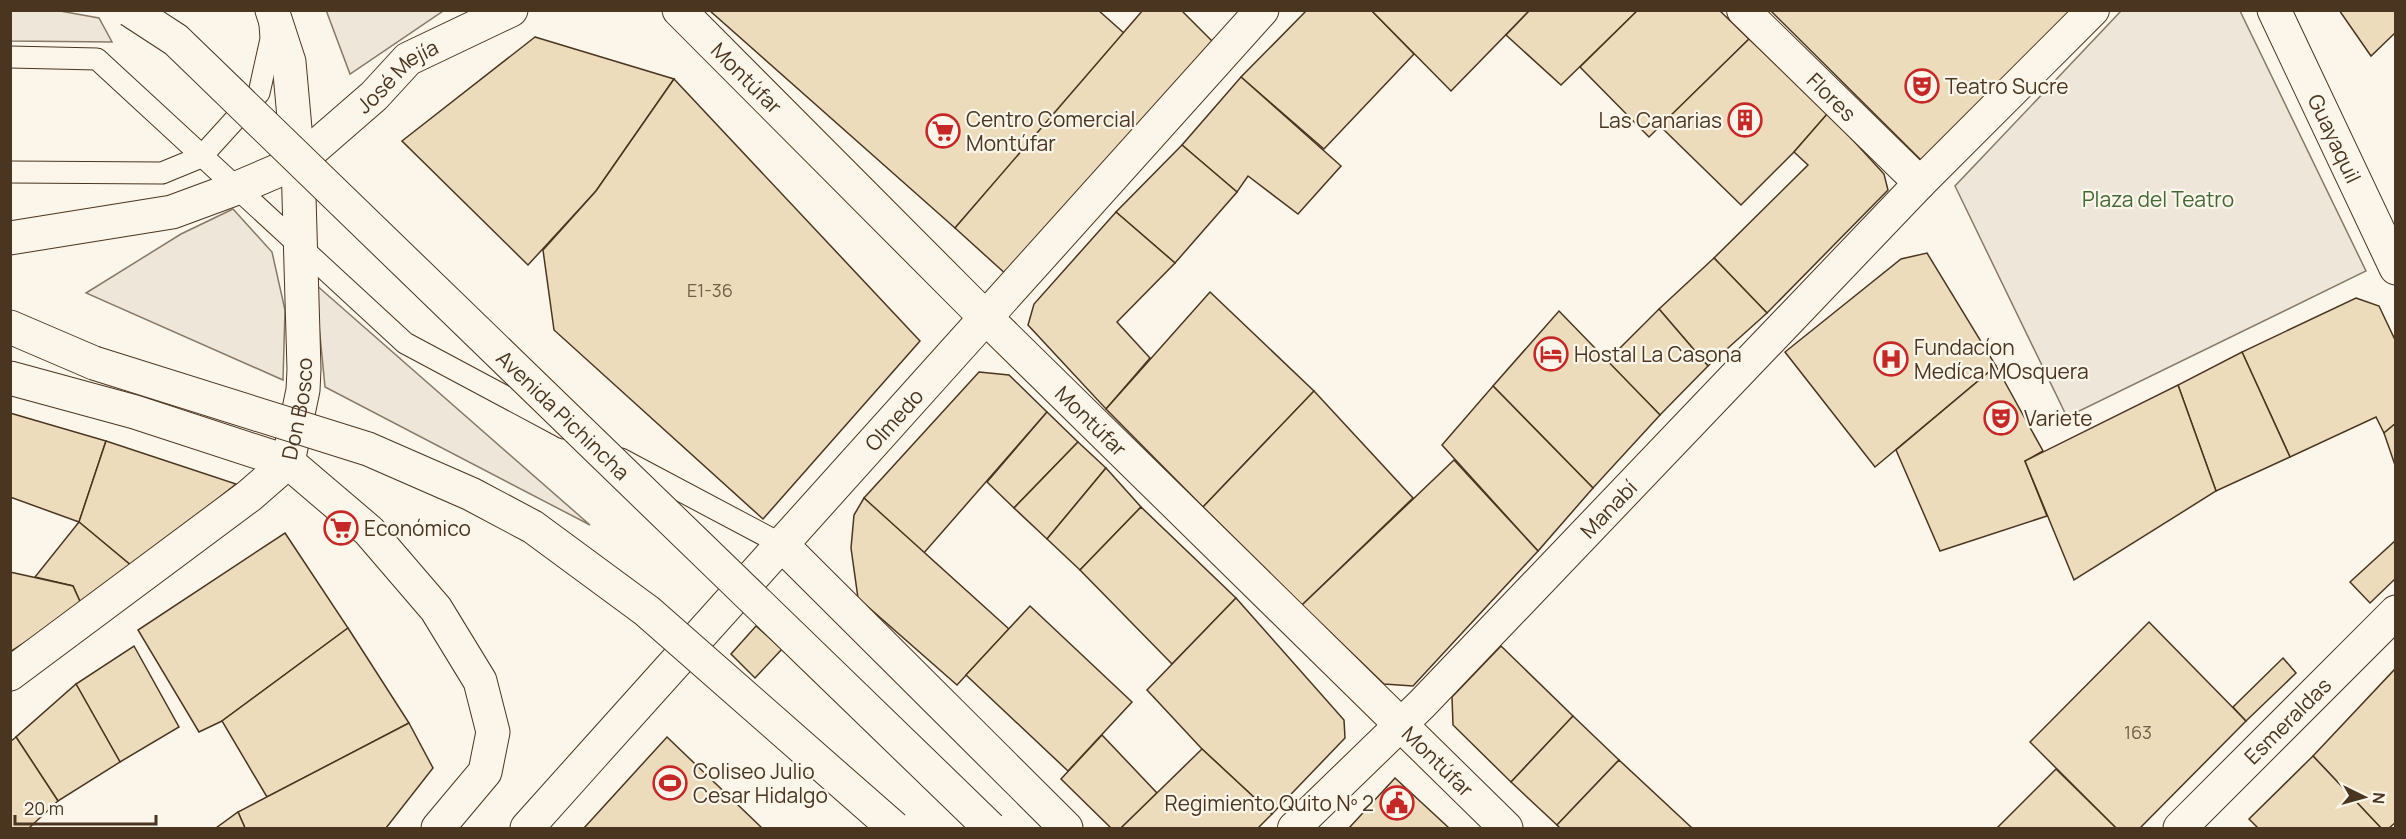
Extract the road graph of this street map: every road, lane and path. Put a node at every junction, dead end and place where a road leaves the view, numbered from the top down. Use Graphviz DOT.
graph roads {
  1 [pos="130,10"];
  2 [pos="270,10"];
  3 [pos="511,10"];
  4 [pos="679,10"];
  5 [pos="1262,10"];
  6 [pos="1743,10"];
  7 [pos="2093,10"];
  8 [pos="2274,10"];
  9 [pos="10,57"];
  10 [pos="201,157"];
  11 [pos="298,162"];
  12 [pos="10,172"];
  13 [pos="1920,183"];
  14 [pos="237,188"];
  15 [pos="10,238"];
  16 [pos="300,245"];
  17 [pos="2396,268"];
  18 [pos="987,318"];
  19 [pos="10,327"];
  20 [pos="10,378"];
  21 [pos="288,462"];
  22 [pos="781,544"];
  23 [pos="2396,612"];
  24 [pos="10,674"];
  25 [pos="1402,725"];
  26 [pos="438,828"];
  27 [pos="527,828"];
  28 [pos="894,828"];
  29 [pos="990,828"];
  30 [pos="1066,828"];
  31 [pos="1294,828"];
  32 [pos="1506,828"];
  33 [pos="2180,828"];
  1 -- 29 [label="street, Avenida Pichincha, bridge"];
  2 -- 10 [label="lane"];
  2 -- 11 [label="street, Don Bosco"];
  3 -- 11 [label="street, José Mejía"];
  4 -- 18 [label="street, Montúfar"];
  5 -- 18 [label="street, Olmedo"];
  6 -- 13 [label="street, Flores"];
  7 -- 13 [label="street, Manabí"];
  8 -- 17 [label="street, Guayaquil"];
  9 -- 10 [label="lane"];
  10 -- 12 [label="lane"];
  10 -- 14 [label="lane"];
  11 -- 14 [label="street, José Mejía"];
  11 -- 16 [label="street, Don Bosco"];
  13 -- 25 [label="street, Manabí"];
  14 -- 15 [label="street, José Mejía"];
  14 -- 16 [label="lane"];
  16 -- 21 [label="street, Don Bosco"];
  16 -- 22 [label="lane"];
  18 -- 22 [label="street, Olmedo"];
  18 -- 25 [label="street, Montúfar"];
  19 -- 28 [label="street, bridge"];
  20 -- 21 [label="street"];
  21 -- 24 [label="street, Don Bosco"];
  21 -- 26 [label="street"];
  22 -- 27 [label="street, Olmedo"];
  22 -- 30 [label="street"];
  23 -- 33 [label="street, Esmeraldas"];
  25 -- 31 [label="street, Manabí"];
  25 -- 32 [label="street, Montúfar"];
}
